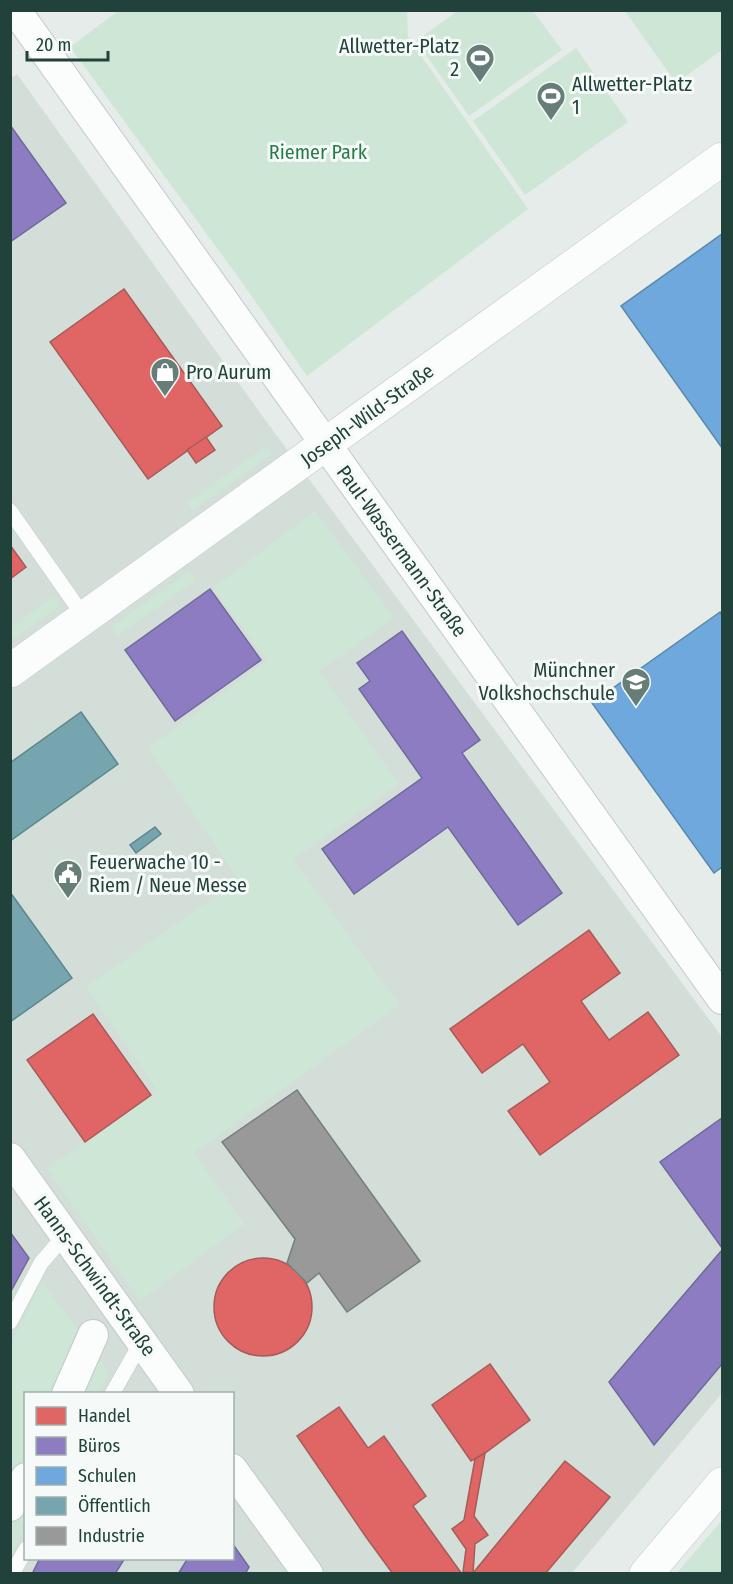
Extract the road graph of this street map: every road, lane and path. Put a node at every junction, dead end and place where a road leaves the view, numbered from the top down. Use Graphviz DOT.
graph roads {
  1 [pos="18,16"];
  2 [pos="723,159"];
  3 [pos="326,445"];
  4 [pos="10,511"];
  5 [pos="84,618"];
  6 [pos="10,671"];
  7 [pos="723,999"];
  8 [pos="10,1158"];
  9 [pos="66,1234"];
  10 [pos="10,1322"];
  11 [pos="93,1335"];
  12 [pos="142,1341"];
  13 [pos="68,1392"];
  14 [pos="113,1392"];
  15 [pos="178,1392"];
  16 [pos="234,1472"];
  17 [pos="24,1482"];
  18 [pos="723,1484"];
  19 [pos="10,1506"];
  20 [pos="24,1553"];
  21 [pos="12,1574"];
  22 [pos="308,1574"];
  23 [pos="646,1574"];
  1 -- 3 [label="street, Paul-Wassermann-Straße"];
  2 -- 3 [label="street, Joseph-Wild-Straße"];
  3 -- 5 [label="street, Joseph-Wild-Straße"];
  3 -- 7 [label="street, Paul-Wassermann-Straße"];
  4 -- 5 [label="lane"];
  5 -- 6 [label="street, Joseph-Wild-Straße"];
  8 -- 9 [label="street, Hanns-Schwindt-Straße"];
  9 -- 10 [label="lane"];
  9 -- 12 [label="street, Hanns-Schwindt-Straße"];
  11 -- 13 [label="street"];
  12 -- 14 [label="lane"];
  12 -- 15 [label="street, Hanns-Schwindt-Straße"];
  16 -- 22 [label="street"];
  17 -- 19 [label="street"];
  18 -- 23 [label="street"];
  20 -- 21 [label="lane"];
}
